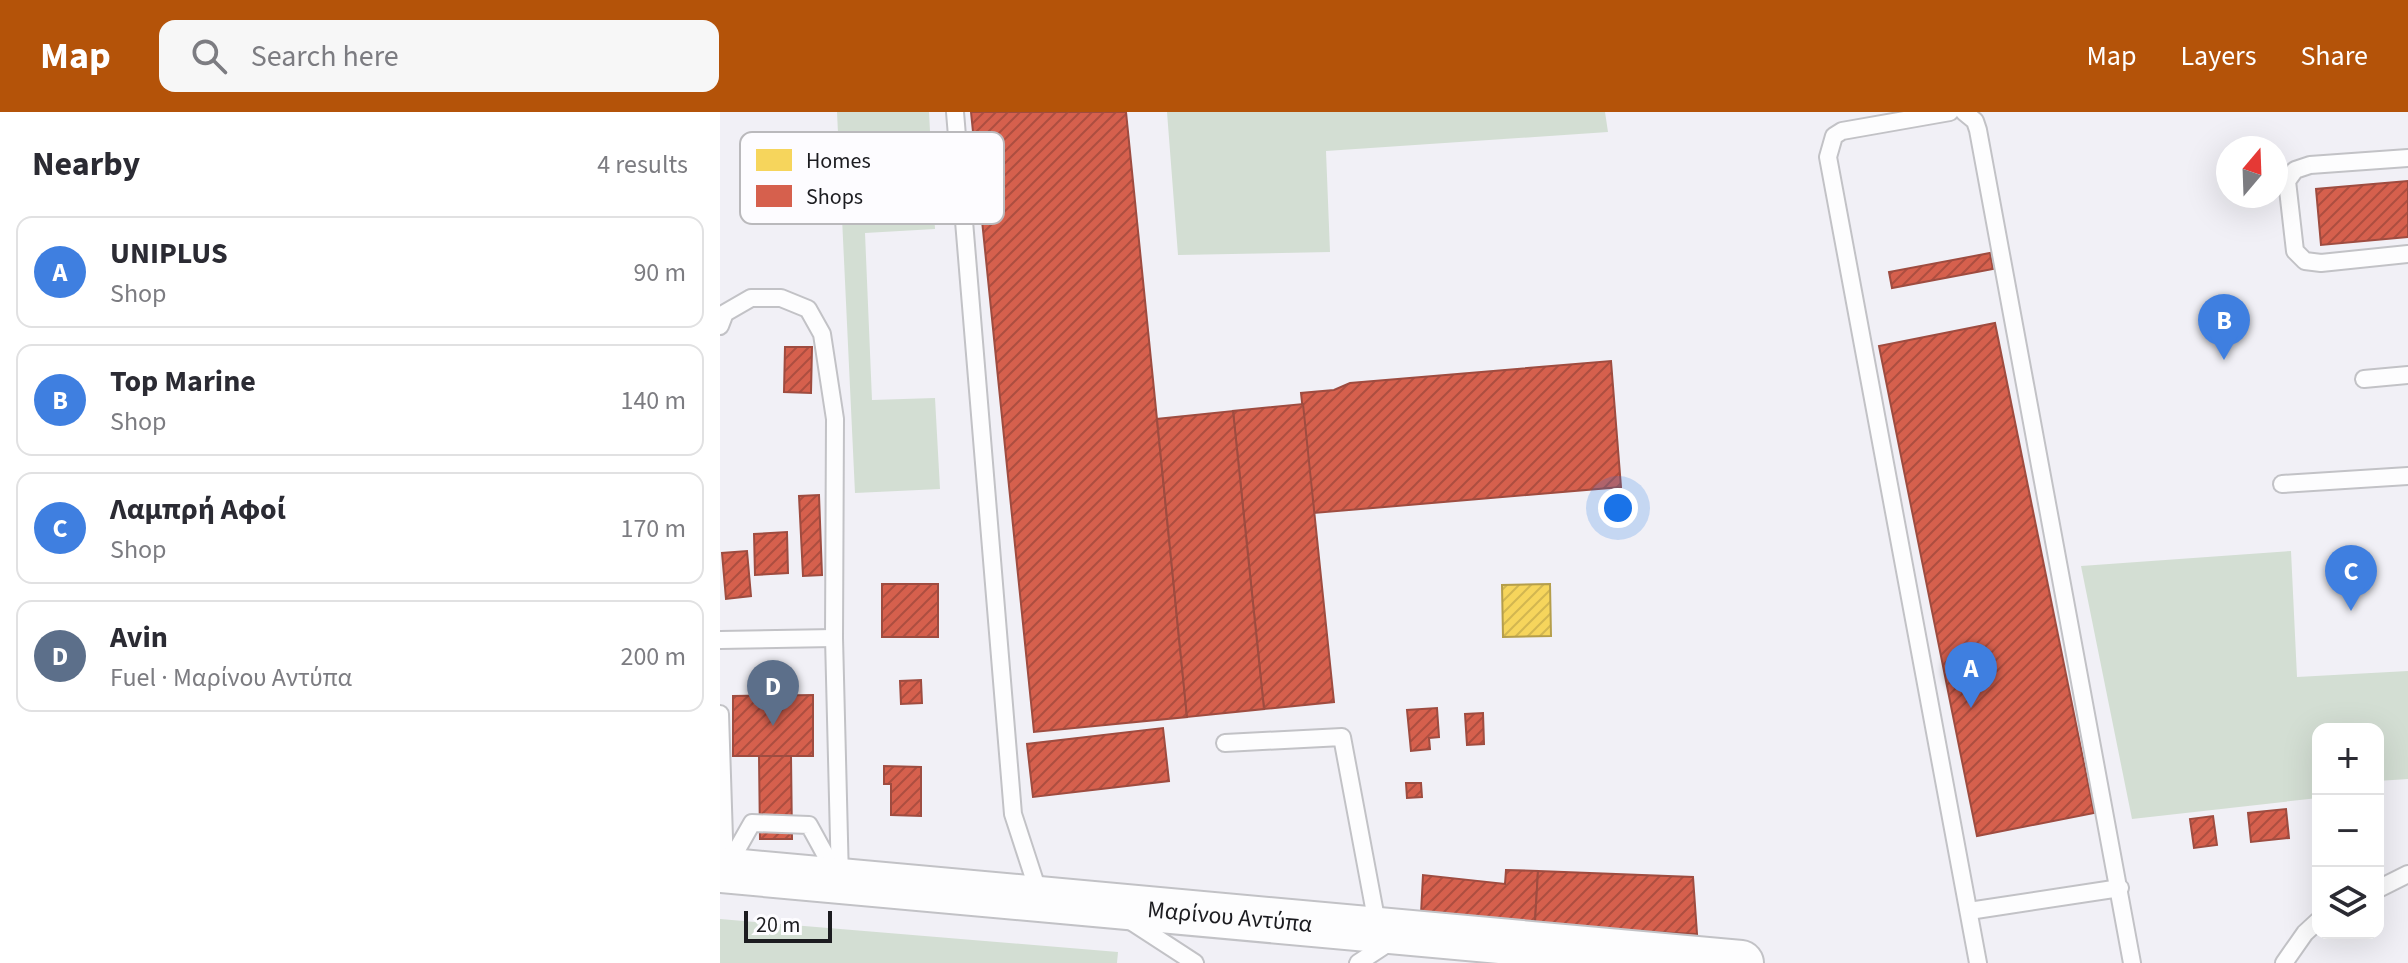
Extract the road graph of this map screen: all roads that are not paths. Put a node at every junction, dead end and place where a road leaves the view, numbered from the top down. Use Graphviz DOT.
graph roads {
  1 [pos="955,112"];
  2 [pos="1950,112"];
  3 [pos="1964,112"];
  4 [pos="957,132"];
  5 [pos="2408,158"];
  6 [pos="964,224"];
  7 [pos="2408,254"];
  8 [pos="720,326"];
  9 [pos="2408,375"];
  10 [pos="2364,379"];
  11 [pos="2408,476"];
  12 [pos="2282,484"];
  13 [pos="834,638"];
  14 [pos="720,640"];
  15 [pos="720,714"];
  16 [pos="1225,743"];
  17 [pos="722,871"];
  18 [pos="2408,874"];
  19 [pos="840,880"];
  20 [pos="2384,886"];
  21 [pos="2120,888"];
  22 [pos="1041,899"];
  23 [pos="1108,905"];
  24 [pos="1969,911"];
  25 [pos="2312,927"];
  26 [pos="1407,942"];
  27 [pos="1195,963"];
  28 [pos="1741,963"];
  29 [pos="1978,963"];
  30 [pos="2132,963"];
  31 [pos="2284,963"];
  1 -- 4 [label="lane"];
  2 -- 24 [label="lane"];
  3 -- 21 [label="lane"];
  5 -- 7 [label="lane"];
  6 -- 22 [label="lane"];
  8 -- 13 [label="lane"];
  9 -- 10 [label="lane"];
  11 -- 12 [label="lane"];
  13 -- 14 [label="lane"];
  13 -- 19 [label="lane"];
  15 -- 17 [label="lane"];
  16 -- 26 [label="lane"];
  17 -- 19 [label="main road, Μαρίνου Αντύπα"];
  18 -- 20 [label="lane"];
  19 -- 22 [label="main road, Μαρίνου Αντύπα"];
  21 -- 24 [label="lane"];
  21 -- 30 [label="lane"];
  22 -- 23 [label="main road, Μαρίνου Αντύπα"];
  23 -- 26 [label="main road, Μαρίνου Αντύπα"];
  23 -- 27 [label="lane"];
  24 -- 29 [label="lane"];
  25 -- 31 [label="lane"];
  26 -- 28 [label="main road, Μαρίνου Αντύπα"];
}
